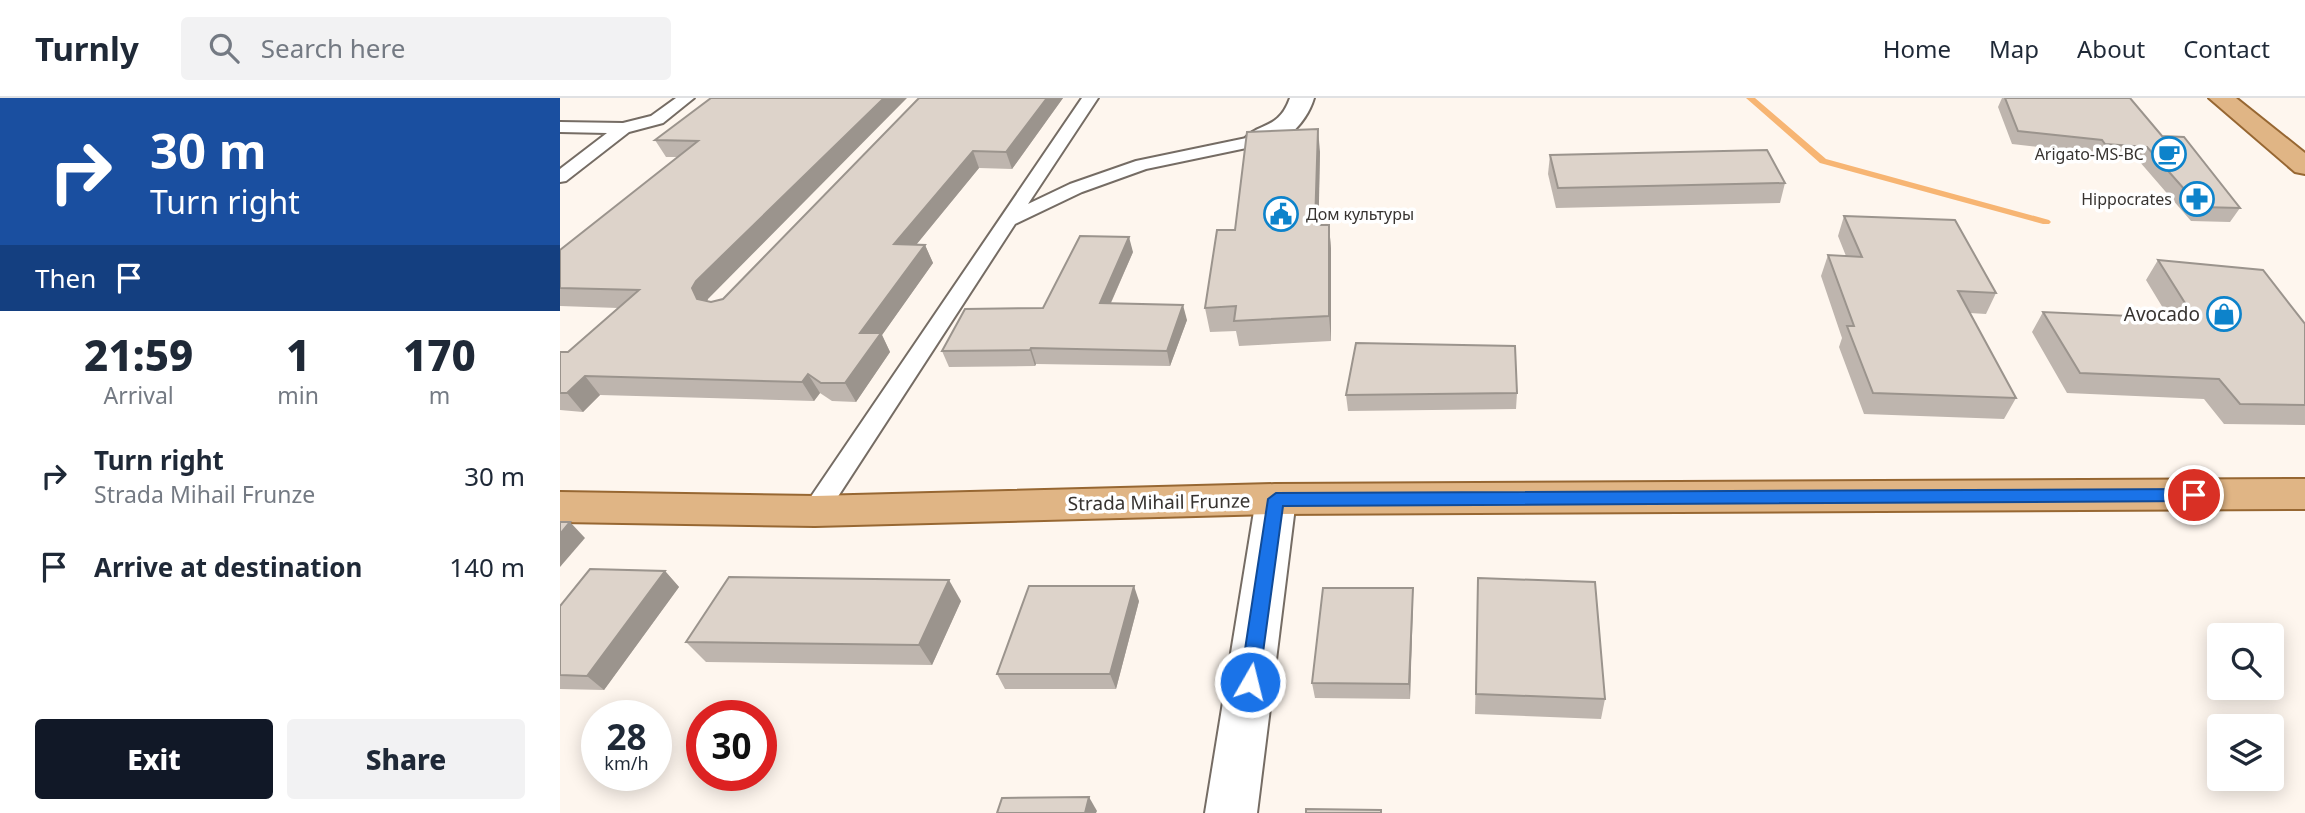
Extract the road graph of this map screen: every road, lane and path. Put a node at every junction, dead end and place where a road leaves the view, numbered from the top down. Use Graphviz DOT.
graph roads {
  1 [pos="686,98"];
  2 [pos="1090,98"];
  3 [pos="1301,98"];
  4 [pos="2221,98"];
  5 [pos="560,127"];
  6 [pos="623,128"];
  7 [pos="1256,141"];
  8 [pos="2305,166"];
  9 [pos="560,177"];
  10 [pos="1010,220"];
  11 [pos="2305,494"];
  12 [pos="1276,499"];
  13 [pos="560,507"];
  14 [pos="816,511"];
  15 [pos="1231,813"];
  1 -- 6 [label="lane"];
  2 -- 10 [label="lane"];
  3 -- 7 [label="street"];
  4 -- 8 [label="main road"];
  5 -- 6 [label="lane"];
  6 -- 9 [label="lane"];
  7 -- 10 [label="lane"];
  10 -- 14 [label="lane"];
  11 -- 12 [label="main road, Strada Mihail Frunze"];
  12 -- 14 [label="main road, Strada Mihail Frunze"];
  12 -- 15 [label="street"];
  13 -- 14 [label="main road, Strada Mihail Frunze"];
}
